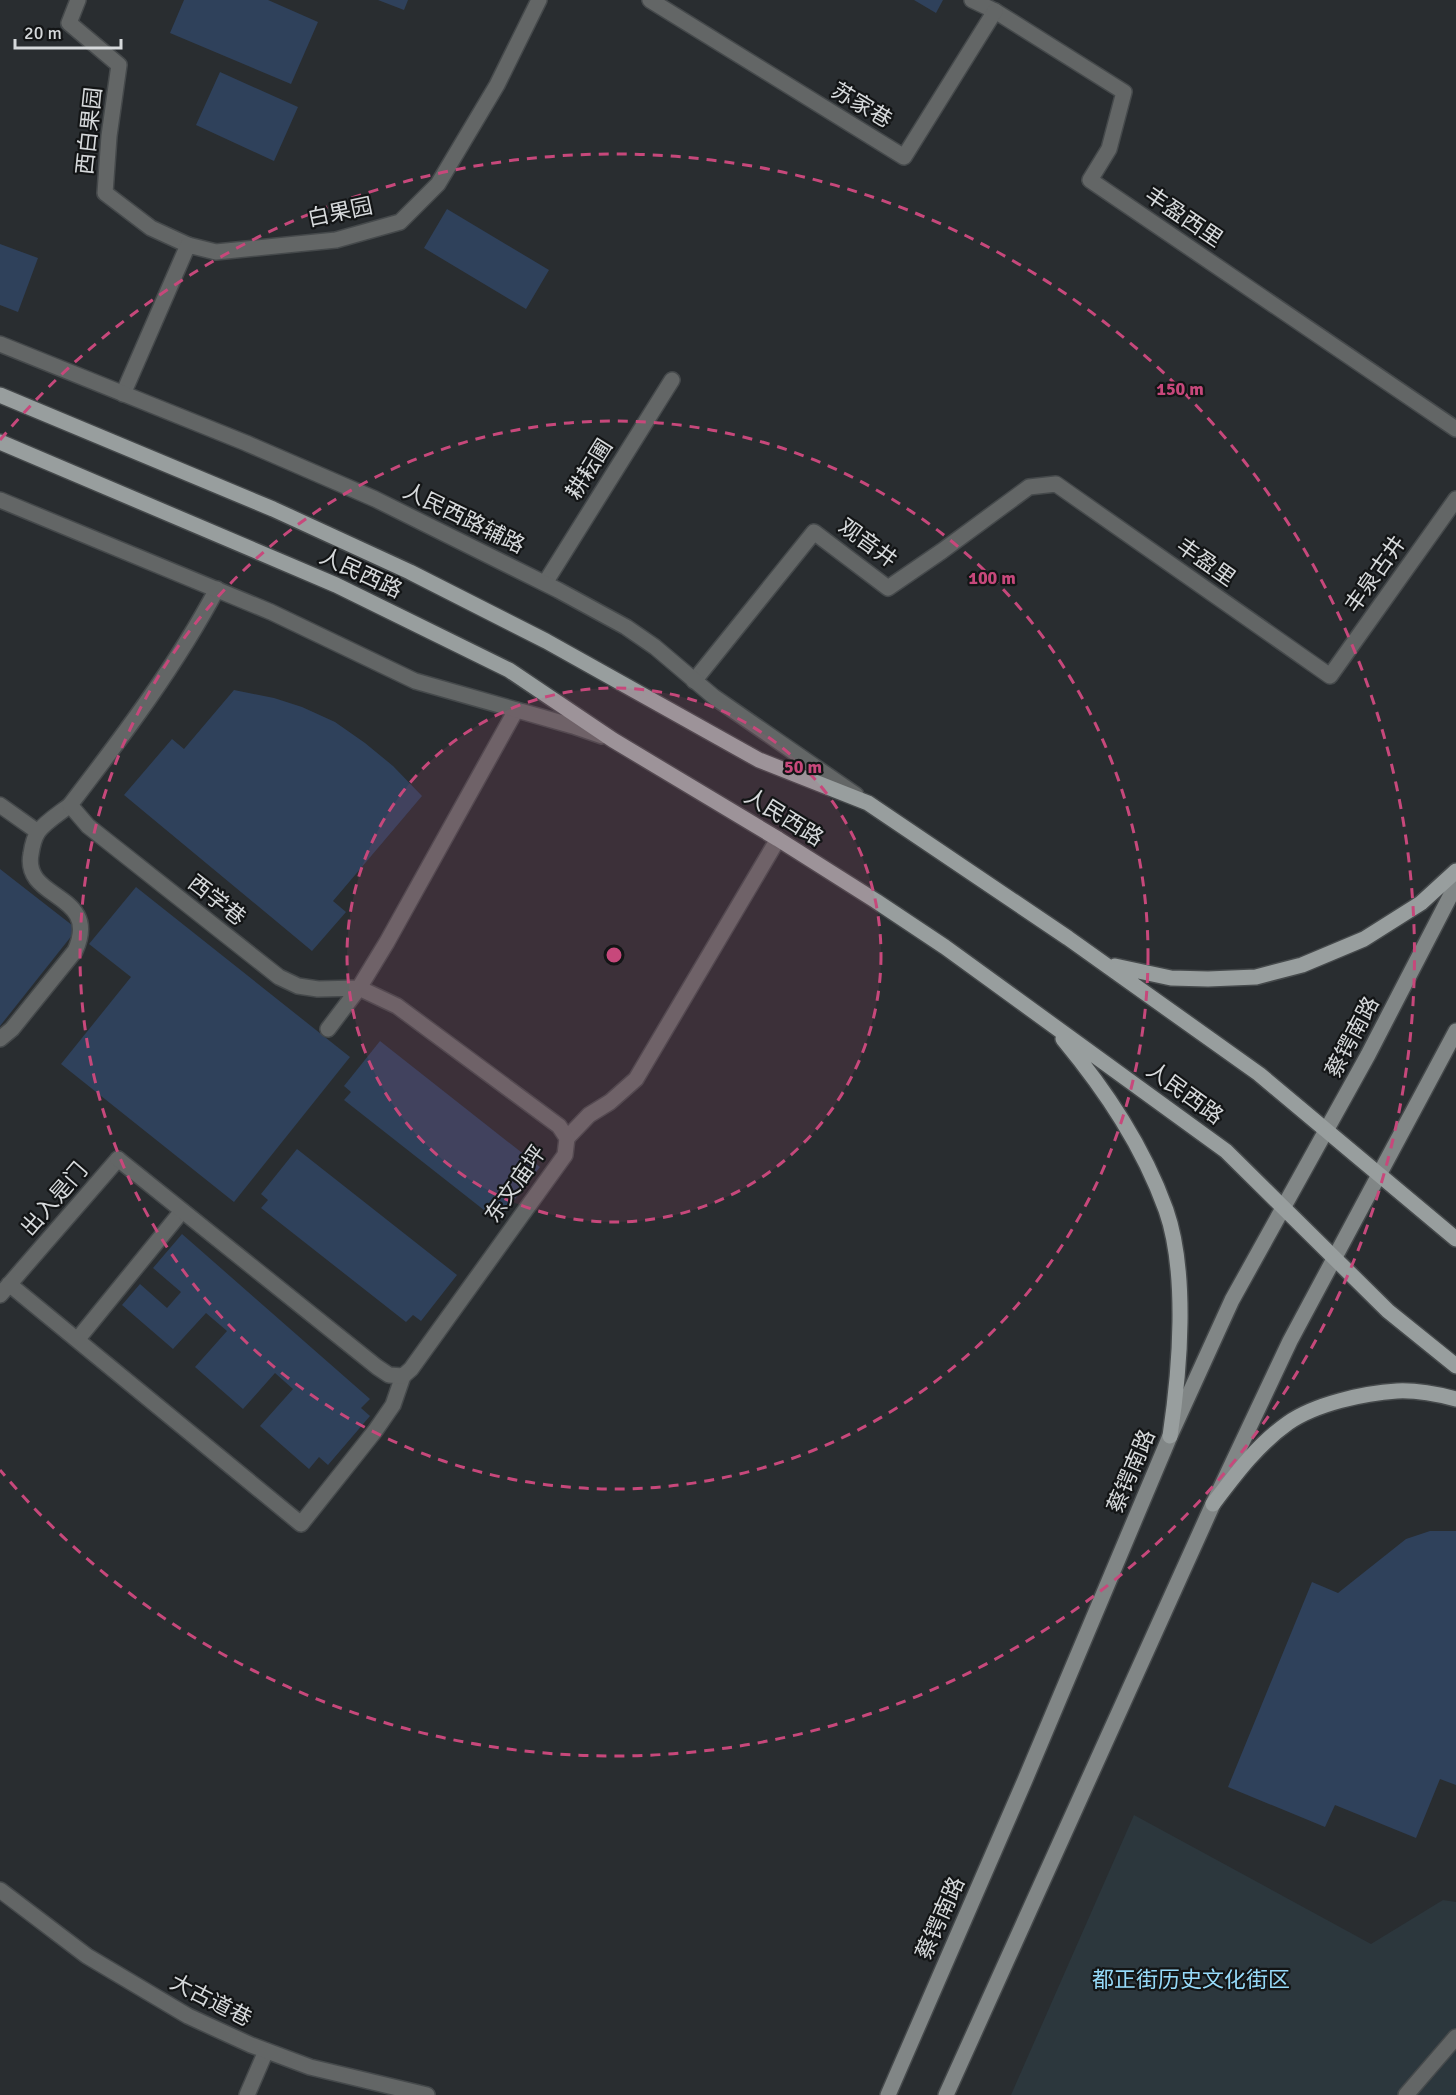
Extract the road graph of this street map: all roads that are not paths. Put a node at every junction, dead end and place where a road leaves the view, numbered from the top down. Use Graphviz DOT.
graph roads {
  1 [pos="78,0"];
  2 [pos="539,0"];
  3 [pos="650,0"];
  4 [pos="972,0"];
  5 [pos="995,11"];
  6 [pos="188,245"];
  7 [pos="0,344"];
  8 [pos="672,380"];
  9 [pos="123,394"];
  10 [pos="0,395"];
  11 [pos="1456,429"];
  12 [pos="0,442"];
  13 [pos="1056,484"];
  14 [pos="1456,499"];
  15 [pos="0,500"];
  16 [pos="545,583"];
  17 [pos="217,589"];
  18 [pos="1330,676"];
  19 [pos="694,681"];
  20 [pos="516,710"];
  21 [pos="613,740"];
  22 [pos="868,803"];
  23 [pos="0,805"];
  24 [pos="70,805"];
  25 [pos="38,832"];
  26 [pos="778,839"];
  27 [pos="1456,870"];
  28 [pos="1456,885"];
  29 [pos="1105,963"];
  30 [pos="359,988"];
  31 [pos="1050,1022"];
  32 [pos="328,1029"];
  33 [pos="1456,1031"];
  34 [pos="0,1039"];
  35 [pos="1326,1131"];
  36 [pos="567,1138"];
  37 [pos="1379,1175"];
  38 [pos="1283,1208"];
  39 [pos="182,1211"];
  40 [pos="1456,1239"];
  41 [pos="1334,1259"];
  42 [pos="5,1290"];
  43 [pos="77,1340"];
  44 [pos="1456,1366"];
  45 [pos="403,1376"];
  46 [pos="1456,1399"];
  47 [pos="1170,1436"];
  48 [pos="1213,1504"];
  49 [pos="0,1890"];
  50 [pos="1456,2037"];
  51 [pos="266,2051"];
  52 [pos="247,2095"];
  53 [pos="427,2095"];
  54 [pos="888,2095"];
  55 [pos="946,2095"];
  56 [pos="1406,2095"];
  1 -- 6 [label="street, 西白果园"];
  2 -- 6 [label="street, 白果园"];
  3 -- 5 [label="street, 苏家巷"];
  4 -- 5 [label="street"];
  5 -- 11 [label="street, 丰盈西里"];
  6 -- 9 [label="street"];
  7 -- 9 [label="street, 人民西路辅路"];
  8 -- 16 [label="street, 耕耘圃"];
  9 -- 16 [label="street, 人民西路辅路"];
  10 -- 22 [label="main road, 人民西路"];
  12 -- 21 [label="main road, 人民西路"];
  13 -- 18 [label="street, 丰盈里"];
  13 -- 19 [label="street, 观音井"];
  14 -- 18 [label="street, 丰泉古井"];
  15 -- 17 [label="street"];
  16 -- 19 [label="street, 人民西路辅路"];
  17 -- 20 [label="street"];
  17 -- 24 [label="street"];
  19 -- 22 [label="street, 人民西路辅路"];
  20 -- 21 [label="street"];
  20 -- 30 [label="street"];
  21 -- 26 [label="main road, 人民西路"];
  22 -- 29 [label="main road, 人民西路"];
  23 -- 25 [label="street"];
  24 -- 25 [label="street"];
  24 -- 30 [label="street, 西学巷"];
  25 -- 34 [label="street"];
  26 -- 31 [label="main road, 人民西路"];
  26 -- 36 [label="street, 东文庙坪"];
  27 -- 29 [label="main road"];
  28 -- 35 [label="main road, 蔡锷南路"];
  29 -- 35 [label="main road, 人民西路"];
  30 -- 32 [label="street"];
  30 -- 36 [label="street, 西学巷"];
  31 -- 38 [label="main road, 人民西路"];
  31 -- 47 [label="main road"];
  33 -- 37 [label="main road"];
  35 -- 37 [label="main road, 人民西路"];
  35 -- 38 [label="main road, 蔡锷南路"];
  36 -- 45 [label="street, 东文庙坪"];
  37 -- 40 [label="main road, 人民西路"];
  37 -- 41 [label="main road"];
  38 -- 41 [label="main road, 人民西路"];
  38 -- 47 [label="main road, 蔡锷南路"];
  39 -- 42 [label="street, 出入是门"];
  39 -- 43 [label="street"];
  39 -- 45 [label="street"];
  41 -- 44 [label="main road, 人民西路"];
  41 -- 48 [label="main road"];
  42 -- 43 [label="street"];
  43 -- 45 [label="street, 东文庙坪"];
  46 -- 48 [label="main road"];
  47 -- 54 [label="main road, 蔡锷南路"];
  48 -- 55 [label="main road"];
  49 -- 51 [label="street, 大古道巷"];
  50 -- 56 [label="street"];
  51 -- 52 [label="street"];
  51 -- 53 [label="street, 大古道巷"];
}
